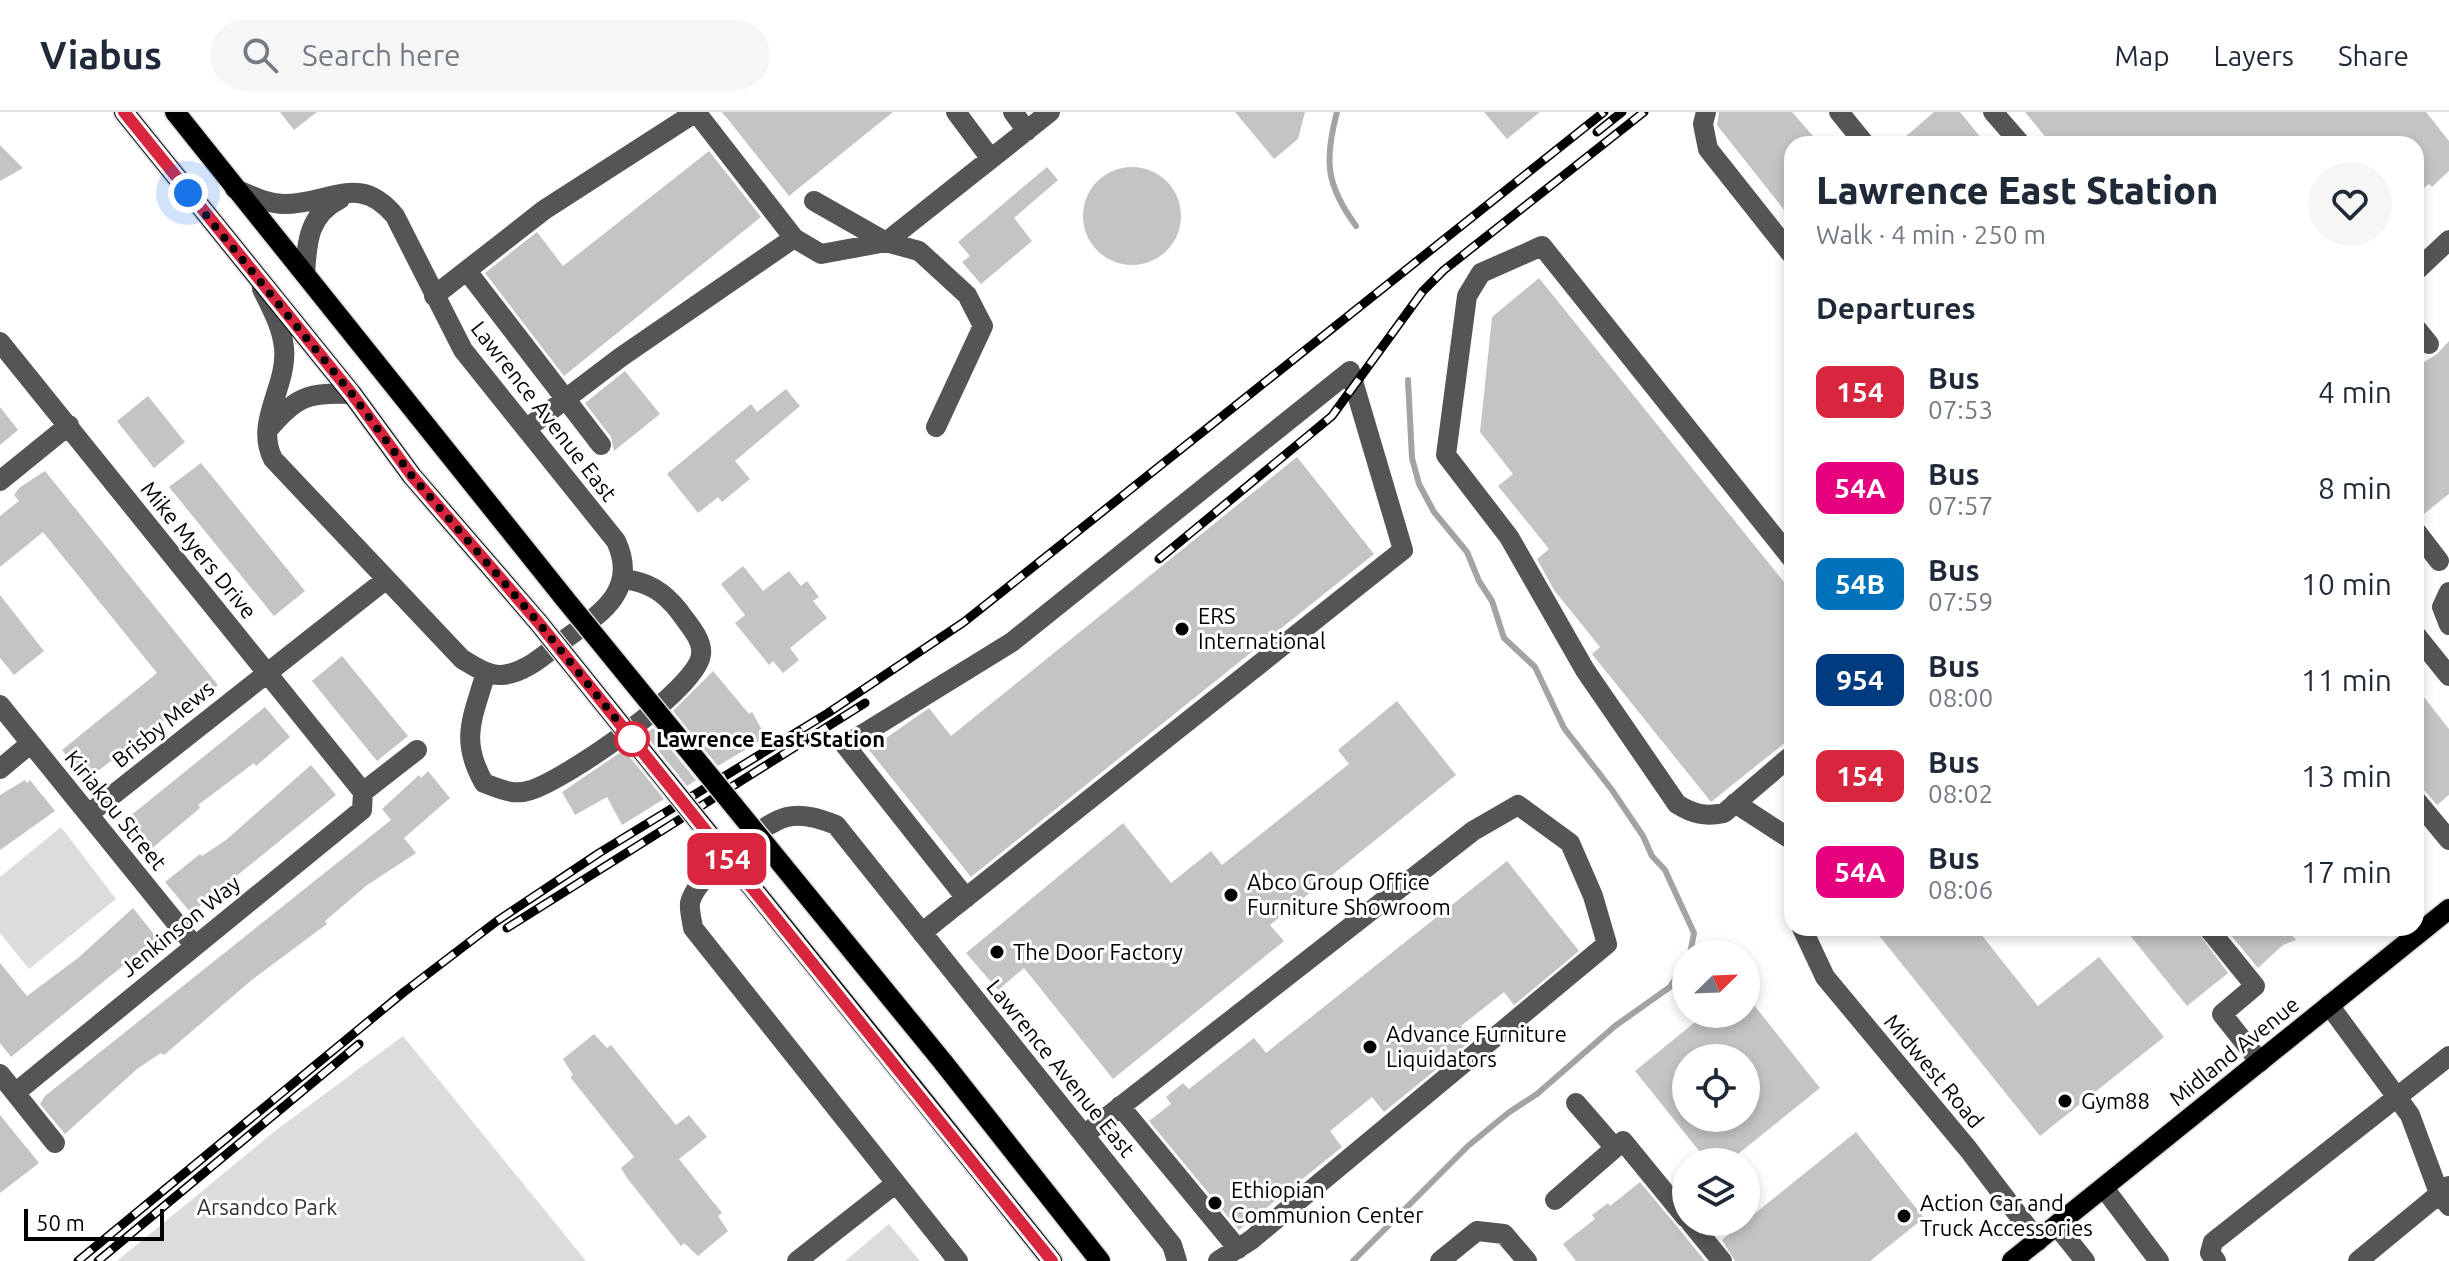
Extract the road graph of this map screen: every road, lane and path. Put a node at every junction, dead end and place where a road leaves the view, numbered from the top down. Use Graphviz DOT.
graph roads {
  1 [pos="124,112"];
  2 [pos="175,112"];
  3 [pos="696,112"];
  4 [pos="956,112"];
  5 [pos="1013,112"];
  6 [pos="1050,112"];
  7 [pos="1706,112"];
  8 [pos="1839,112"];
  9 [pos="1993,112"];
  10 [pos="1027,131"];
  11 [pos="1858,136"];
  12 [pos="2014,136"];
  13 [pos="991,159"];
  14 [pos="235,189"];
  15 [pos="358,191"];
  16 [pos="814,201"];
  17 [pos="794,238"];
  18 [pos="2449,240"];
  19 [pos="886,242"];
  20 [pos="1784,245"];
  21 [pos="2424,263"];
  22 [pos="467,271"];
  23 [pos="305,274"];
  24 [pos="260,283"];
  25 [pos="434,296"];
  26 [pos="0,342"];
  27 [pos="352,394"];
  28 [pos="565,400"];
  29 [pos="69,425"];
  30 [pos="936,427"];
  31 [pos="526,429"];
  32 [pos="266,433"];
  33 [pos="601,445"];
  34 [pos="0,481"];
  35 [pos="2424,541"];
  36 [pos="1784,549"];
  37 [pos="2439,561"];
  38 [pos="623,579"];
  39 [pos="384,581"];
  40 [pos="2449,592"];
  41 [pos="2449,625"];
  42 [pos="2424,645"];
  43 [pos="266,672"];
  44 [pos="486,672"];
  45 [pos="2449,676"];
  46 [pos="0,705"];
  47 [pos="30,744"];
  48 [pos="417,750"];
  49 [pos="1784,762"];
  50 [pos="0,769"];
  51 [pos="363,792"];
  52 [pos="1735,803"];
  53 [pos="2424,809"];
  54 [pos="90,813"];
  55 [pos="2447,833"];
  56 [pos="1784,835"];
  57 [pos="966,898"];
  58 [pos="2449,909"];
  59 [pos="2424,923"];
  60 [pos="922,933"];
  61 [pos="1806,936"];
  62 [pos="2214,936"];
  63 [pos="2403,936"];
  64 [pos="194,945"];
  65 [pos="2329,1005"];
  66 [pos="2449,1056"];
  67 [pos="2260,1062"];
  68 [pos="0,1074"];
  69 [pos="15,1093"];
  70 [pos="2397,1096"];
  71 [pos="1576,1103"];
  72 [pos="1120,1106"];
  73 [pos="1084,1135"];
  74 [pos="55,1143"];
  75 [pos="1615,1148"];
  76 [pos="895,1184"];
  77 [pos="2104,1188"];
  78 [pos="2446,1195"];
  79 [pos="1555,1200"];
  80 [pos="1672,1201"];
  81 [pos="2057,1226"];
  82 [pos="1701,1236"];
  83 [pos="2038,1241"];
  84 [pos="1238,1249"];
  85 [pos="797,1261"];
  86 [pos="958,1261"];
  87 [pos="1052,1261"];
  88 [pos="1100,1261"];
  89 [pos="1177,1261"];
  90 [pos="1218,1261"];
  91 [pos="1440,1261"];
  92 [pos="1527,1261"];
  93 [pos="1722,1261"];
  94 [pos="2012,1261"];
  95 [pos="2085,1261"];
  96 [pos="2159,1261"];
  97 [pos="2216,1261"];
  98 [pos="2358,1261"];
  1 -- 24 [label="main road"];
  2 -- 14 [label="main road"];
  3 -- 17 [label="street"];
  3 -- 22 [label="street"];
  4 -- 13 [label="street"];
  5 -- 10 [label="street"];
  6 -- 10 [label="street"];
  7 -- 20 [label="street"];
  8 -- 11 [label="street"];
  9 -- 12 [label="street"];
  10 -- 13 [label="street"];
  13 -- 19 [label="street"];
  14 -- 15 [label="street"];
  14 -- 23 [label="main road"];
  15 -- 23 [label="street"];
  15 -- 25 [label="street, Lawrence Avenue East"];
  16 -- 19 [label="street"];
  17 -- 19 [label="street"];
  17 -- 28 [label="street"];
  18 -- 21 [label="street"];
  19 -- 30 [label="street"];
  22 -- 25 [label="street"];
  22 -- 28 [label="street"];
  23 -- 88 [label="main road, bridge"];
  24 -- 27 [label="main road"];
  24 -- 32 [label="street"];
  25 -- 31 [label="street, Lawrence Avenue East"];
  26 -- 29 [label="street, Mike Myers Drive"];
  27 -- 32 [label="street"];
  27 -- 87 [label="main road, bridge"];
  28 -- 31 [label="street"];
  28 -- 33 [label="street"];
  29 -- 34 [label="street"];
  29 -- 43 [label="street, Mike Myers Drive"];
  31 -- 38 [label="street, Lawrence Avenue East"];
  32 -- 39 [label="street"];
  35 -- 37 [label="street"];
  36 -- 52 [label="street"];
  38 -- 44 [label="street"];
  38 -- 44 [label="street"];
  39 -- 43 [label="street"];
  39 -- 44 [label="street"];
  40 -- 41 [label="street"];
  42 -- 45 [label="street"];
  43 -- 51 [label="street"];
  43 -- 54 [label="street, Brisby Mews"];
  46 -- 47 [label="street, Kiriakou Street"];
  47 -- 50 [label="street"];
  47 -- 54 [label="street, Kiriakou Street"];
  48 -- 51 [label="street, Jenkinson Way"];
  49 -- 52 [label="street"];
  51 -- 64 [label="street, Jenkinson Way"];
  52 -- 56 [label="street"];
  53 -- 55 [label="street"];
  54 -- 64 [label="street, Kiriakou Street"];
  57 -- 57 [label="street"];
  57 -- 60 [label="street"];
  58 -- 59 [label="main road, Midland Avenue"];
  60 -- 73 [label="street, Lawrence Avenue East"];
  60 -- 76 [label="street, Lawrence Avenue East"];
  61 -- 83 [label="street, Midwest Road"];
  62 -- 67 [label="street"];
  63 -- 65 [label="main road, Midland Avenue"];
  64 -- 69 [label="street, Jenkinson Way"];
  65 -- 67 [label="main road, Midland Avenue"];
  65 -- 70 [label="street"];
  66 -- 70 [label="street"];
  67 -- 77 [label="main road, Midland Avenue"];
  68 -- 69 [label="street"];
  69 -- 74 [label="street"];
  70 -- 78 [label="street"];
  70 -- 97 [label="street"];
  71 -- 75 [label="street"];
  72 -- 73 [label="street"];
  72 -- 84 [label="street"];
  72 -- 84 [label="street"];
  73 -- 89 [label="street, Lawrence Avenue East"];
  75 -- 79 [label="street"];
  75 -- 80 [label="street"];
  76 -- 85 [label="street"];
  76 -- 86 [label="street, Lawrence Avenue East"];
  77 -- 81 [label="main road, Midland Avenue"];
  77 -- 96 [label="street"];
  78 -- 98 [label="street"];
  81 -- 83 [label="main road, Midland Avenue"];
  81 -- 95 [label="street"];
  82 -- 93 [label="street"];
  83 -- 94 [label="main road, Midland Avenue"];
  84 -- 90 [label="street"];
  91 -- 92 [label="street"];
}
